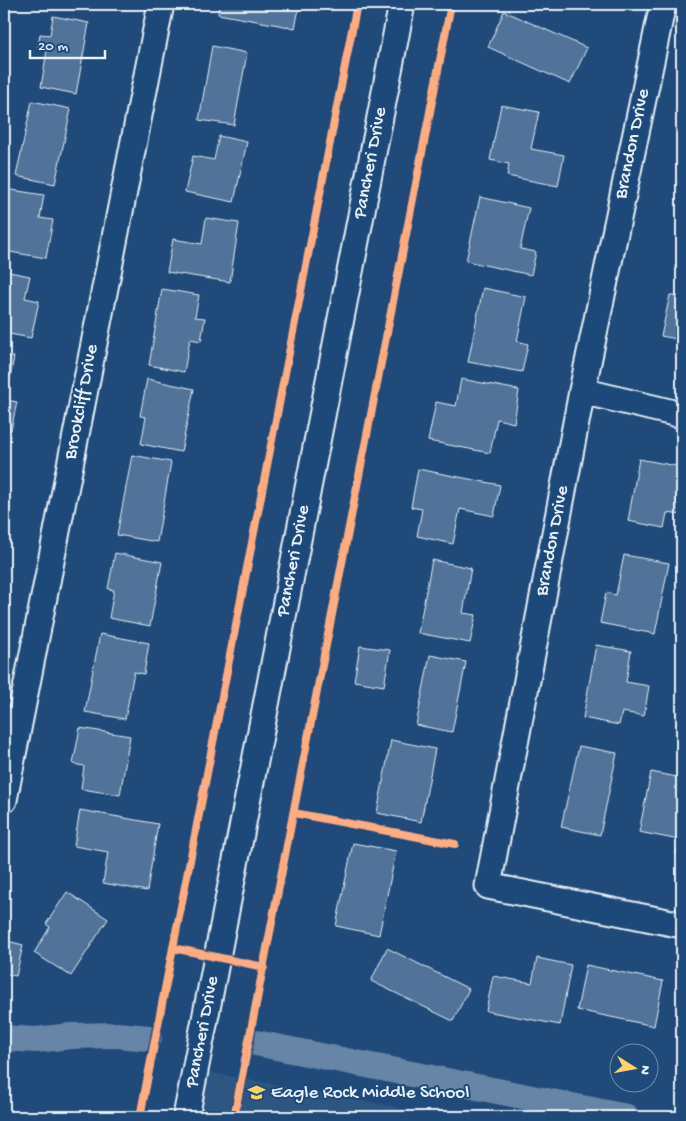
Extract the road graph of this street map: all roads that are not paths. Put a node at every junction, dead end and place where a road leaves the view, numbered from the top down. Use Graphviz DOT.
graph roads {
  1 [pos="161,4"];
  2 [pos="402,4"];
  3 [pos="663,4"];
  4 [pos="582,391"];
  5 [pos="682,414"];
  6 [pos="4,800"];
  7 [pos="682,925"];
  8 [pos="186,1117"];
  1 -- 6 [label="street, Brookcliff Drive"];
  2 -- 8 [label="street, Pancheri Drive"];
  3 -- 4 [label="street, Brandon Drive"];
  4 -- 5 [label="street"];
  4 -- 7 [label="street, Brandon Drive"];
}
